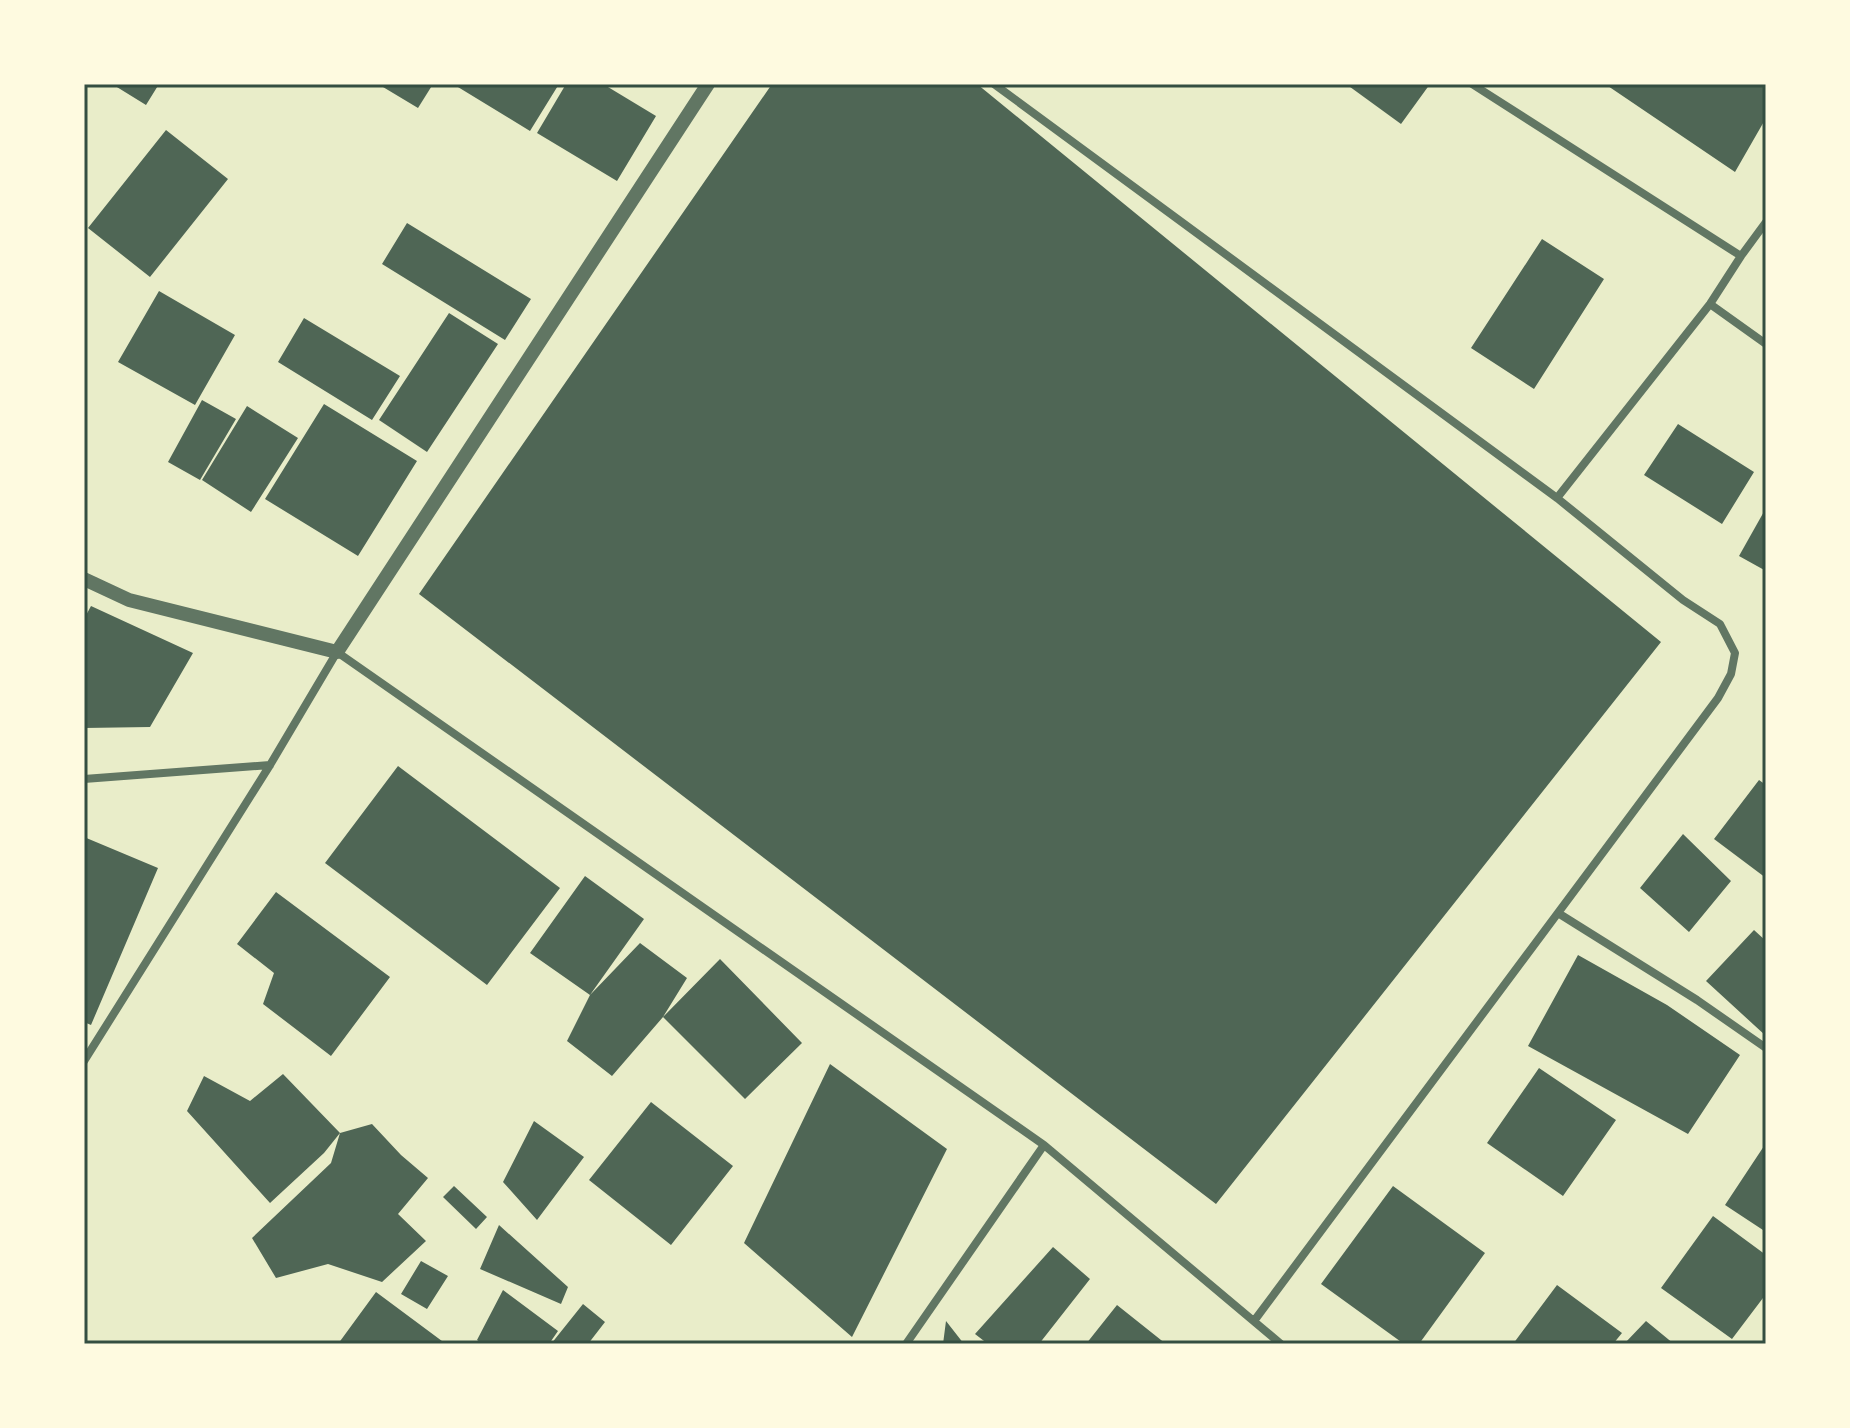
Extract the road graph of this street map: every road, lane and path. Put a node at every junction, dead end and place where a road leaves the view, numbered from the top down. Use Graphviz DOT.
graph roads {
  1 [pos="708,84"];
  2 [pos="994,84"];
  3 [pos="1472,84"];
  4 [pos="1766,222"];
  5 [pos="1741,256"];
  6 [pos="1710,304"];
  7 [pos="1766,344"];
  8 [pos="1557,498"];
  9 [pos="84,579"];
  10 [pos="337,652"];
  11 [pos="270,765"];
  12 [pos="84,779"];
  13 [pos="1558,913"];
  14 [pos="1766,1048"];
  15 [pos="84,1061"];
  16 [pos="1044,1145"];
  17 [pos="1254,1321"];
  18 [pos="906,1344"];
  19 [pos="1281,1344"];
  1 -- 10 [label="street"];
  2 -- 8 [label="street"];
  3 -- 5 [label="street"];
  4 -- 5 [label="street"];
  5 -- 6 [label="street"];
  6 -- 7 [label="street"];
  6 -- 8 [label="street"];
  8 -- 13 [label="street"];
  9 -- 10 [label="street"];
  10 -- 11 [label="street"];
  10 -- 16 [label="street"];
  11 -- 12 [label="street"];
  11 -- 15 [label="street"];
  13 -- 14 [label="street"];
  13 -- 17 [label="street"];
  16 -- 17 [label="street"];
  16 -- 18 [label="street"];
  17 -- 19 [label="street"];
}
